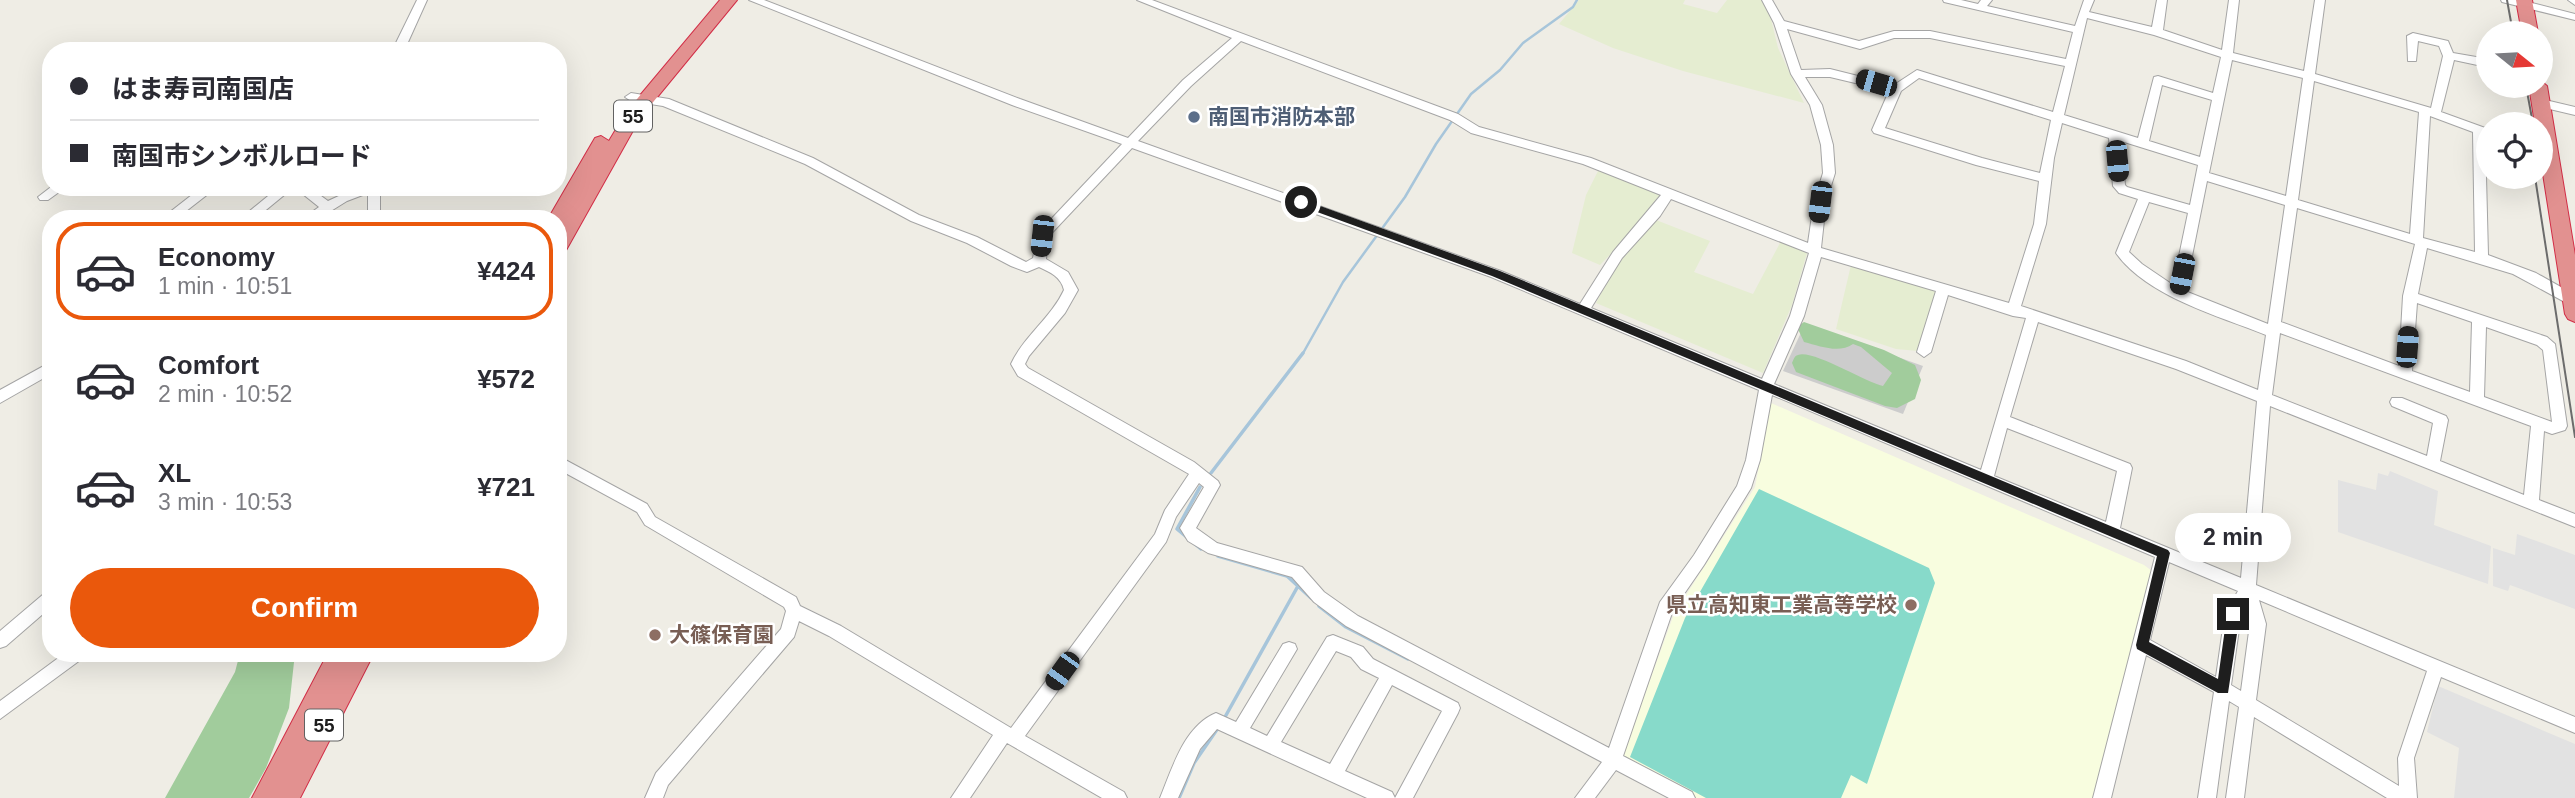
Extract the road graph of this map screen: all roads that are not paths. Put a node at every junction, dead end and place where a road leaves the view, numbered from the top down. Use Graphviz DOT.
graph roads {
  1 [pos="422,0"];
  2 [pos="713,0"];
  3 [pos="729,0"];
  4 [pos="754,0"];
  5 [pos="1142,0"];
  6 [pos="1766,0"];
  7 [pos="1948,0"];
  8 [pos="2089,0"];
  9 [pos="2162,0"];
  10 [pos="2234,0"];
  11 [pos="2320,0"];
  12 [pos="2506,0"];
  13 [pos="2525,3"];
  14 [pos="1164,4"];
  15 [pos="1983,4"];
  16 [pos="2083,14"];
  17 [pos="2575,17"];
  18 [pos="2527,21"];
  19 [pos="1780,23"];
  20 [pos="2079,30"];
  21 [pos="2157,32"];
  22 [pos="1240,36"];
  23 [pos="402,42"];
  24 [pos="2227,55"];
  25 [pos="2449,56"];
  26 [pos="2412,58"];
  27 [pos="2476,61"];
  28 [pos="2070,64"];
  29 [pos="1797,74"];
  30 [pos="2309,76"];
  31 [pos="1896,89"];
  32 [pos="638,98"];
  33 [pos="2218,98"];
  34 [pos="2547,98"];
  35 [pos="2575,111"];
  36 [pos="2430,112"];
  37 [pos="2058,119"];
  38 [pos="2476,129"];
  39 [pos="2115,136"];
  40 [pos="1131,142"];
  41 [pos="2142,144"];
  42 [pos="2203,169"];
  43 [pos="2045,178"];
  44 [pos="2483,189"];
  45 [pos="2552,189"];
  46 [pos="1669,192"];
  47 [pos="199,196"];
  48 [pos="276,196"];
  49 [pos="313,196"];
  50 [pos="350,196"];
  51 [pos="2144,198"];
  52 [pos="2292,201"];
  53 [pos="328,207"];
  54 [pos="179,210"];
  55 [pos="258,210"];
  56 [pos="323,210"];
  57 [pos="562,210"];
  58 [pos="2195,211"];
  59 [pos="567,231"];
  60 [pos="2419,241"];
  61 [pos="1815,250"];
  62 [pos="2482,258"];
  63 [pos="1040,261"];
  64 [pos="1943,290"];
  65 [pos="2178,294"];
  66 [pos="2410,296"];
  67 [pos="2574,307"];
  68 [pos="1583,310"];
  69 [pos="2013,311"];
  70 [pos="2033,315"];
  71 [pos="2480,320"];
  72 [pos="2274,329"];
  73 [pos="1924,352"];
  74 [pos="42,372"];
  75 [pos="2405,372"];
  76 [pos="1766,387"];
  77 [pos="0,397"];
  78 [pos="2264,399"];
  79 [pos="2477,400"];
  80 [pos="2397,402"];
  81 [pos="2003,420"];
  82 [pos="2537,428"];
  83 [pos="2432,465"];
  84 [pos="567,468"];
  85 [pos="1198,473"];
  86 [pos="1985,480"];
  87 [pos="2530,504"];
  88 [pos="2575,521"];
  89 [pos="2112,532"];
  90 [pos="2164,553"];
  91 [pos="2248,588"];
  92 [pos="42,605"];
  93 [pos="794,611"];
  94 [pos="0,641"];
  95 [pos="2142,645"];
  96 [pos="1289,649"];
  97 [pos="65,662"];
  98 [pos="335,662"];
  99 [pos="357,662"];
  100 [pos="2436,667"];
  101 [pos="1389,676"];
  102 [pos="2223,689"];
  103 [pos="2248,704"];
  104 [pos="0,711"];
  105 [pos="2575,725"];
  106 [pos="1240,730"];
  107 [pos="1008,736"];
  108 [pos="1271,744"];
  109 [pos="1613,759"];
  110 [pos="1334,774"];
  111 [pos="1681,797"];
  112 [pos="265,798"];
  113 [pos="286,798"];
  114 [pos="654,798"];
  115 [pos="960,798"];
  116 [pos="1118,798"];
  117 [pos="1170,798"];
  118 [pos="1386,798"];
  119 [pos="1404,798"];
  120 [pos="1584,798"];
  121 [pos="2102,798"];
  122 [pos="2207,798"];
  123 [pos="2235,798"];
  124 [pos="2403,798"];
  125 [pos="2408,798"];
  1 -- 23 [label="street"];
  2 -- 32 [label="highway, 55"];
  3 -- 32 [label="highway, 55"];
  4 -- 40 [label="street"];
  5 -- 14 [label="street"];
  6 -- 19 [label="street"];
  7 -- 15 [label="street"];
  8 -- 16 [label="street"];
  9 -- 21 [label="street"];
  10 -- 24 [label="street"];
  11 -- 30 [label="street"];
  12 -- 13 [label="street"];
  13 -- 17 [label="street"];
  13 -- 18 [label="highway"];
  14 -- 22 [label="street"];
  15 -- 20 [label="street"];
  16 -- 20 [label="street"];
  16 -- 21 [label="street"];
  19 -- 28 [label="street"];
  19 -- 29 [label="street"];
  20 -- 28 [label="street"];
  21 -- 24 [label="street"];
  22 -- 40 [label="street"];
  22 -- 46 [label="street"];
  24 -- 30 [label="street"];
  24 -- 33 [label="street"];
  25 -- 26 [label="street"];
  25 -- 27 [label="street"];
  25 -- 36 [label="street"];
  28 -- 37 [label="street"];
  29 -- 31 [label="street"];
  29 -- 61 [label="street"];
  30 -- 36 [label="street"];
  30 -- 52 [label="street"];
  31 -- 37 [label="street"];
  31 -- 43 [label="street"];
  32 -- 57 [label="highway, 55"];
  32 -- 59 [label="highway, 55"];
  32 -- 63 [label="street"];
  33 -- 41 [label="street"];
  33 -- 42 [label="street"];
  34 -- 35 [label="street"];
  36 -- 38 [label="street"];
  36 -- 60 [label="street"];
  37 -- 39 [label="street"];
  37 -- 43 [label="street"];
  39 -- 41 [label="street"];
  39 -- 51 [label="street"];
  40 -- 63 [label="street"];
  40 -- 68 [label="street"];
  41 -- 42 [label="street"];
  42 -- 52 [label="street"];
  42 -- 58 [label="street"];
  43 -- 69 [label="street"];
  44 -- 62 [label="street"];
  45 -- 67 [label="highway"];
  46 -- 61 [label="street"];
  46 -- 68 [label="street"];
  47 -- 54 [label="street"];
  48 -- 55 [label="street"];
  49 -- 53 [label="street"];
  50 -- 53 [label="street"];
  51 -- 58 [label="street"];
  51 -- 65 [label="street"];
  52 -- 60 [label="street"];
  52 -- 72 [label="street"];
  53 -- 56 [label="street"];
  58 -- 65 [label="street"];
  60 -- 62 [label="street"];
  60 -- 66 [label="street"];
  61 -- 64 [label="street"];
  61 -- 76 [label="street"];
  62 -- 67 [label="street"];
  63 -- 85 [label="street"];
  64 -- 69 [label="street"];
  64 -- 73 [label="street"];
  65 -- 72 [label="street"];
  66 -- 71 [label="street"];
  66 -- 75 [label="street"];
  68 -- 76 [label="street"];
  69 -- 70 [label="street"];
  70 -- 78 [label="street"];
  70 -- 81 [label="street"];
  71 -- 79 [label="street"];
  71 -- 79 [label="street"];
  72 -- 75 [label="street"];
  72 -- 78 [label="street"];
  74 -- 77 [label="street"];
  75 -- 79 [label="street"];
  76 -- 86 [label="street"];
  76 -- 109 [label="street"];
  78 -- 83 [label="street"];
  78 -- 91 [label="street"];
  80 -- 83 [label="street"];
  81 -- 86 [label="street"];
  81 -- 89 [label="street"];
  82 -- 87 [label="street"];
  83 -- 87 [label="street"];
  84 -- 93 [label="street"];
  85 -- 107 [label="street"];
  85 -- 109 [label="street"];
  86 -- 89 [label="street"];
  87 -- 88 [label="street"];
  89 -- 90 [label="street"];
  90 -- 91 [label="street"];
  90 -- 95 [label="street"];
  91 -- 100 [label="street"];
  91 -- 102 [label="street"];
  91 -- 103 [label="street"];
  92 -- 94 [label="street"];
  93 -- 107 [label="street"];
  93 -- 114 [label="street"];
  95 -- 102 [label="street"];
  95 -- 121 [label="street"];
  96 -- 106 [label="street"];
  97 -- 104 [label="street"];
  98 -- 112 [label="highway, 55"];
  99 -- 113 [label="highway, 55"];
  100 -- 105 [label="street"];
  100 -- 125 [label="street"];
  101 -- 108 [label="street"];
  101 -- 110 [label="street"];
  101 -- 119 [label="street"];
  102 -- 103 [label="street"];
  102 -- 122 [label="street"];
  103 -- 123 [label="street"];
  103 -- 124 [label="street"];
  106 -- 108 [label="street"];
  106 -- 117 [label="street"];
  107 -- 115 [label="street"];
  107 -- 116 [label="street"];
  108 -- 110 [label="street"];
  109 -- 111 [label="street"];
  109 -- 120 [label="street"];
  110 -- 118 [label="street"];
}
